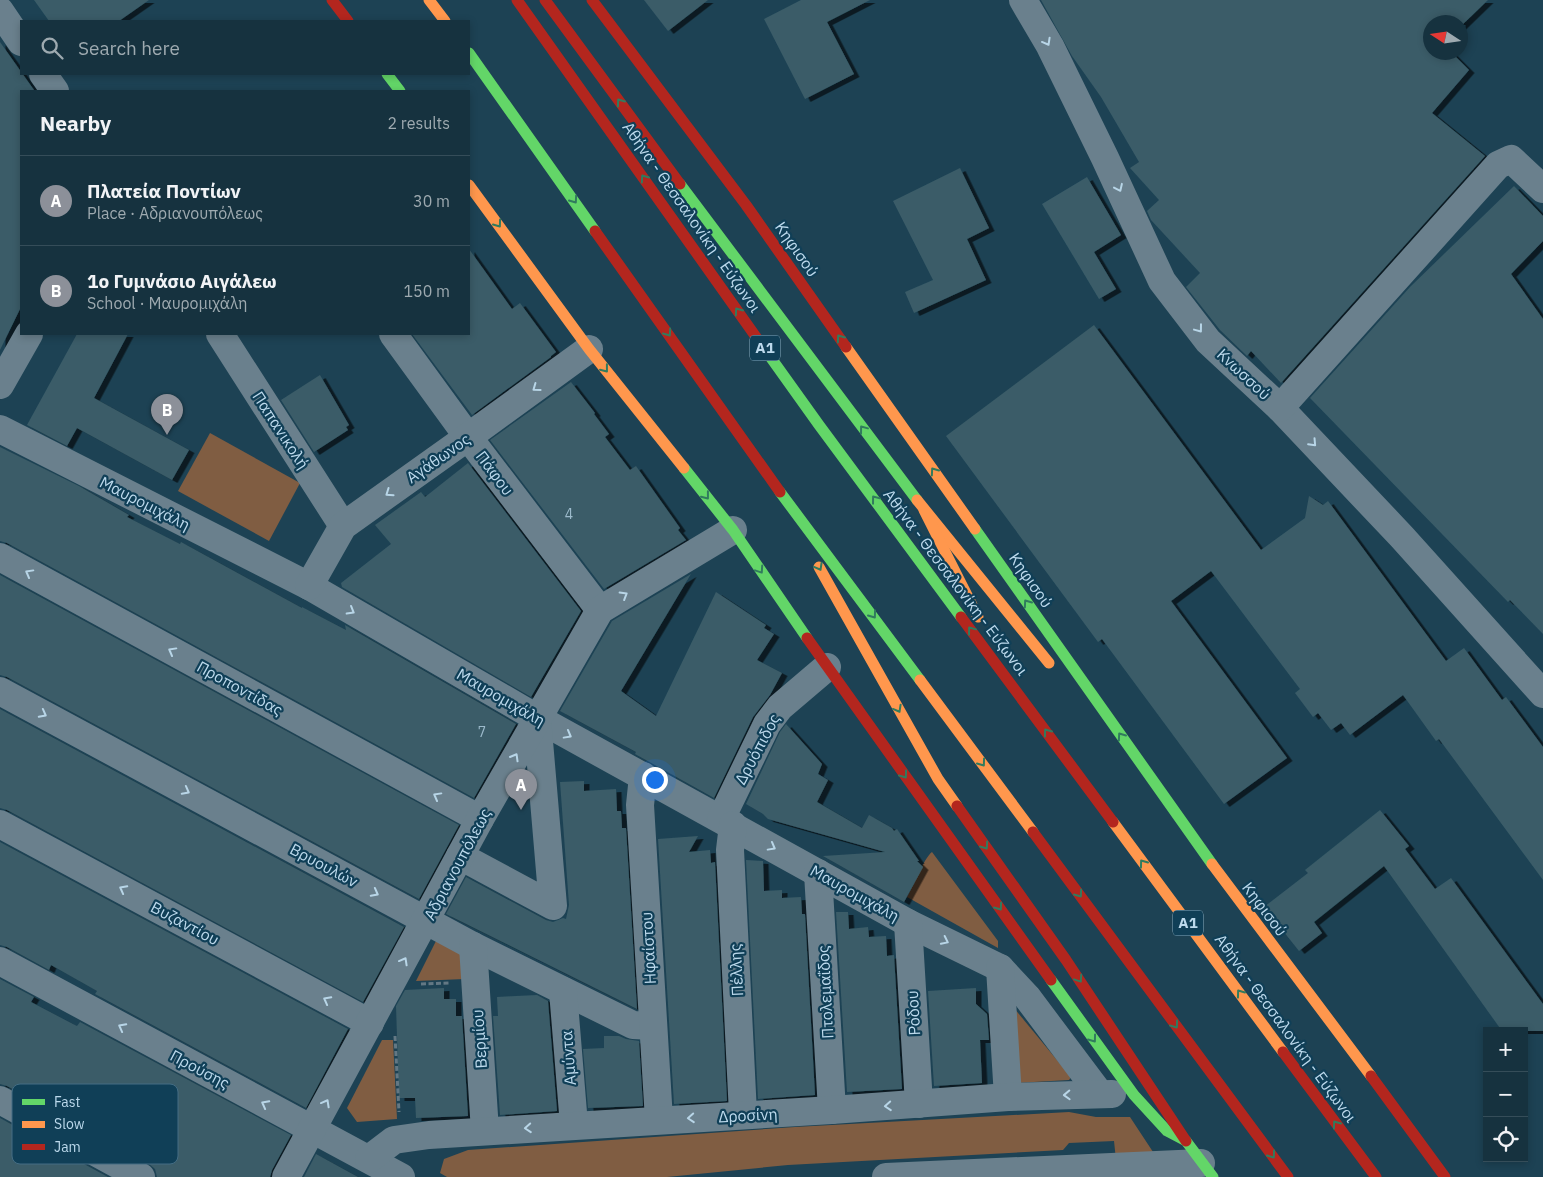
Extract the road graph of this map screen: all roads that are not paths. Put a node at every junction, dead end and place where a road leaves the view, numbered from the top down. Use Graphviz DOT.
graph roads {
  1 [pos="332,0"];
  2 [pos="429,0"];
  3 [pos="518,0"];
  4 [pos="545,0"];
  5 [pos="592,0"];
  6 [pos="1023,0"];
  7 [pos="0,11"];
  8 [pos="347,20"];
  9 [pos="444,20"];
  10 [pos="20,41"];
  11 [pos="470,54"];
  12 [pos="44,75"];
  13 [pos="388,75"];
  14 [pos="54,90"];
  15 [pos="399,90"];
  16 [pos="470,186"];
  17 [pos="1543,189"];
  18 [pos="28,335"];
  19 [pos="221,335"];
  20 [pos="394,335"];
  21 [pos="589,349"];
  22 [pos="0,385"];
  23 [pos="1280,408"];
  24 [pos="0,429"];
  25 [pos="468,438"];
  26 [pos="760,464"];
  27 [pos="924,510"];
  28 [pos="342,526"];
  29 [pos="733,530"];
  30 [pos="0,557"];
  31 [pos="309,586"];
  32 [pos="600,610"];
  33 [pos="827,667"];
  34 [pos="1059,675"];
  35 [pos="1011,683"];
  36 [pos="0,691"];
  37 [pos="1543,694"];
  38 [pos="537,718"];
  39 [pos="1108,737"];
  40 [pos="643,776"];
  41 [pos="480,819"];
  42 [pos="727,822"];
  43 [pos="0,824"];
  44 [pos="460,856"];
  45 [pos="818,873"];
  46 [pos="1220,876"];
  47 [pos="426,920"];
  48 [pos="908,923"];
  49 [pos="473,946"];
  50 [pos="0,961"];
  51 [pos="1000,968"];
  52 [pos="563,991"];
  53 [pos="380,1004"];
  54 [pos="653,1026"];
  55 [pos="1099,1094"];
  56 [pos="1134,1095"];
  57 [pos="1008,1097"];
  58 [pos="0,1100"];
  59 [pos="918,1104"];
  60 [pos="12,1107"];
  61 [pos="832,1110"];
  62 [pos="743,1114"];
  63 [pos="659,1120"];
  64 [pos="574,1126"];
  65 [pos="312,1129"];
  66 [pos="485,1131"];
  67 [pos="1186,1140"];
  68 [pos="369,1159"];
  69 [pos="117,1164"];
  70 [pos="1207,1170"];
  71 [pos="141,1177"];
  72 [pos="286,1177"];
  73 [pos="401,1177"];
  74 [pos="900,1177"];
  75 [pos="1288,1177"];
  76 [pos="1376,1177"];
  77 [pos="1445,1177"];
  1 -- 8 [label="main road"];
  2 -- 9 [label="main road"];
  35 -- 3 [label="main road, Αθήνα - Θεσσαλονίκη - Εύζωνοι / Α1, one-way"];
  27 -- 4 [label="main road, one-way"];
  46 -- 5 [label="main road, Κηφισού, one-way"];
  6 -- 23 [label="street, Κνωσσού, one-way"];
  7 -- 10 [label="street"];
  11 -- 26 [label="main road, one-way"];
  12 -- 14 [label="street"];
  13 -- 15 [label="main road"];
  16 -- 21 [label="main road, one-way"];
  17 -- 23 [label="street"];
  18 -- 22 [label="street"];
  19 -- 28 [label="street, Παπανικολή"];
  20 -- 25 [label="street, Πάφου"];
  21 -- 25 [label="street, Αγάθωνος, one-way"];
  21 -- 29 [label="main road, one-way"];
  23 -- 37 [label="street, Κνωσσού, one-way"];
  24 -- 31 [label="street, Μαυρομιχάλη"];
  25 -- 28 [label="street, Αγάθωνος, one-way"];
  25 -- 32 [label="street, Πάφου"];
  26 -- 67 [label="main road, one-way"];
  26 -- 75 [label="main road, one-way"];
  27 -- 34 [label="main road"];
  27 -- 35 [label="main road"];
  28 -- 31 [label="street, Αγάθωνος"];
  32 -- 29 [label="street, Αδριανουπόλεως, one-way"];
  29 -- 33 [label="main road, one-way"];
  41 -- 30 [label="street, Προποντίδας, one-way"];
  31 -- 38 [label="street, Μαυρομιχάλη, one-way"];
  32 -- 38 [label="street, Αδριανουπόλεως"];
  33 -- 42 [label="street, Δρυόπιδος"];
  33 -- 56 [label="main road, one-way"];
  76 -- 35 [label="main road, Αθήνα - Θεσσαλονίκη - Εύζωνοι / Α1, one-way"];
  36 -- 47 [label="street, Βρυουλών, one-way"];
  38 -- 40 [label="street, Μαυρομιχάλη, one-way"];
  41 -- 38 [label="street, Αδριανουπόλεως, one-way"];
  38 -- 44 [label="street"];
  39 -- 46 [label="main road"];
  40 -- 42 [label="street, Μαυρομιχάλη"];
  40 -- 54 [label="street, Ηφαίστου"];
  41 -- 44 [label="street, Αδριανουπόλεως"];
  42 -- 45 [label="street, Μαυρομιχάλη, one-way"];
  42 -- 62 [label="street, Πέλλης"];
  53 -- 43 [label="street, Βυζαντίου, one-way"];
  44 -- 47 [label="street, Αδριανουπόλεως"];
  45 -- 48 [label="street, Μαυρομιχάλη"];
  45 -- 61 [label="street, Πτολεμαΐδος"];
  46 -- 77 [label="main road, Κηφισού"];
  47 -- 49 [label="street, Βρυουλών"];
  53 -- 47 [label="street, Αδριανουπόλεως, one-way"];
  48 -- 51 [label="street, Μαυρομιχάλη, one-way"];
  48 -- 59 [label="street, Ρόδου"];
  49 -- 52 [label="street, Βρυουλών"];
  49 -- 66 [label="street, Βερμίου"];
  65 -- 50 [label="street, Προύσης, one-way"];
  51 -- 55 [label="street, Μαυρομιχάλη"];
  51 -- 57 [label="street"];
  52 -- 54 [label="street, Βρυουλών"];
  52 -- 64 [label="street, Αμύντα"];
  65 -- 53 [label="street, Αδριανουπόλεως, one-way"];
  54 -- 63 [label="street, Ηφαίστου"];
  55 -- 56 [label="street, Δροσίνη"];
  55 -- 57 [label="street, Δροσίνη, one-way"];
  56 -- 67 [label="main road"];
  57 -- 59 [label="street, Δροσίνη"];
  58 -- 60 [label="street"];
  59 -- 61 [label="street, Δροσίνη, one-way"];
  61 -- 62 [label="street, Δροσίνη"];
  62 -- 63 [label="street, Δροσίνη, one-way"];
  63 -- 64 [label="street, Δροσίνη"];
  64 -- 66 [label="street, Δροσίνη, one-way"];
  65 -- 68 [label="street, Προύσης"];
  65 -- 72 [label="street, Αδριανουπόλεως"];
  66 -- 68 [label="street, Δροσίνη"];
  67 -- 70 [label="main road"];
  68 -- 73 [label="street, Προύσης"];
  69 -- 71 [label="street"];
  70 -- 74 [label="street"];
}
